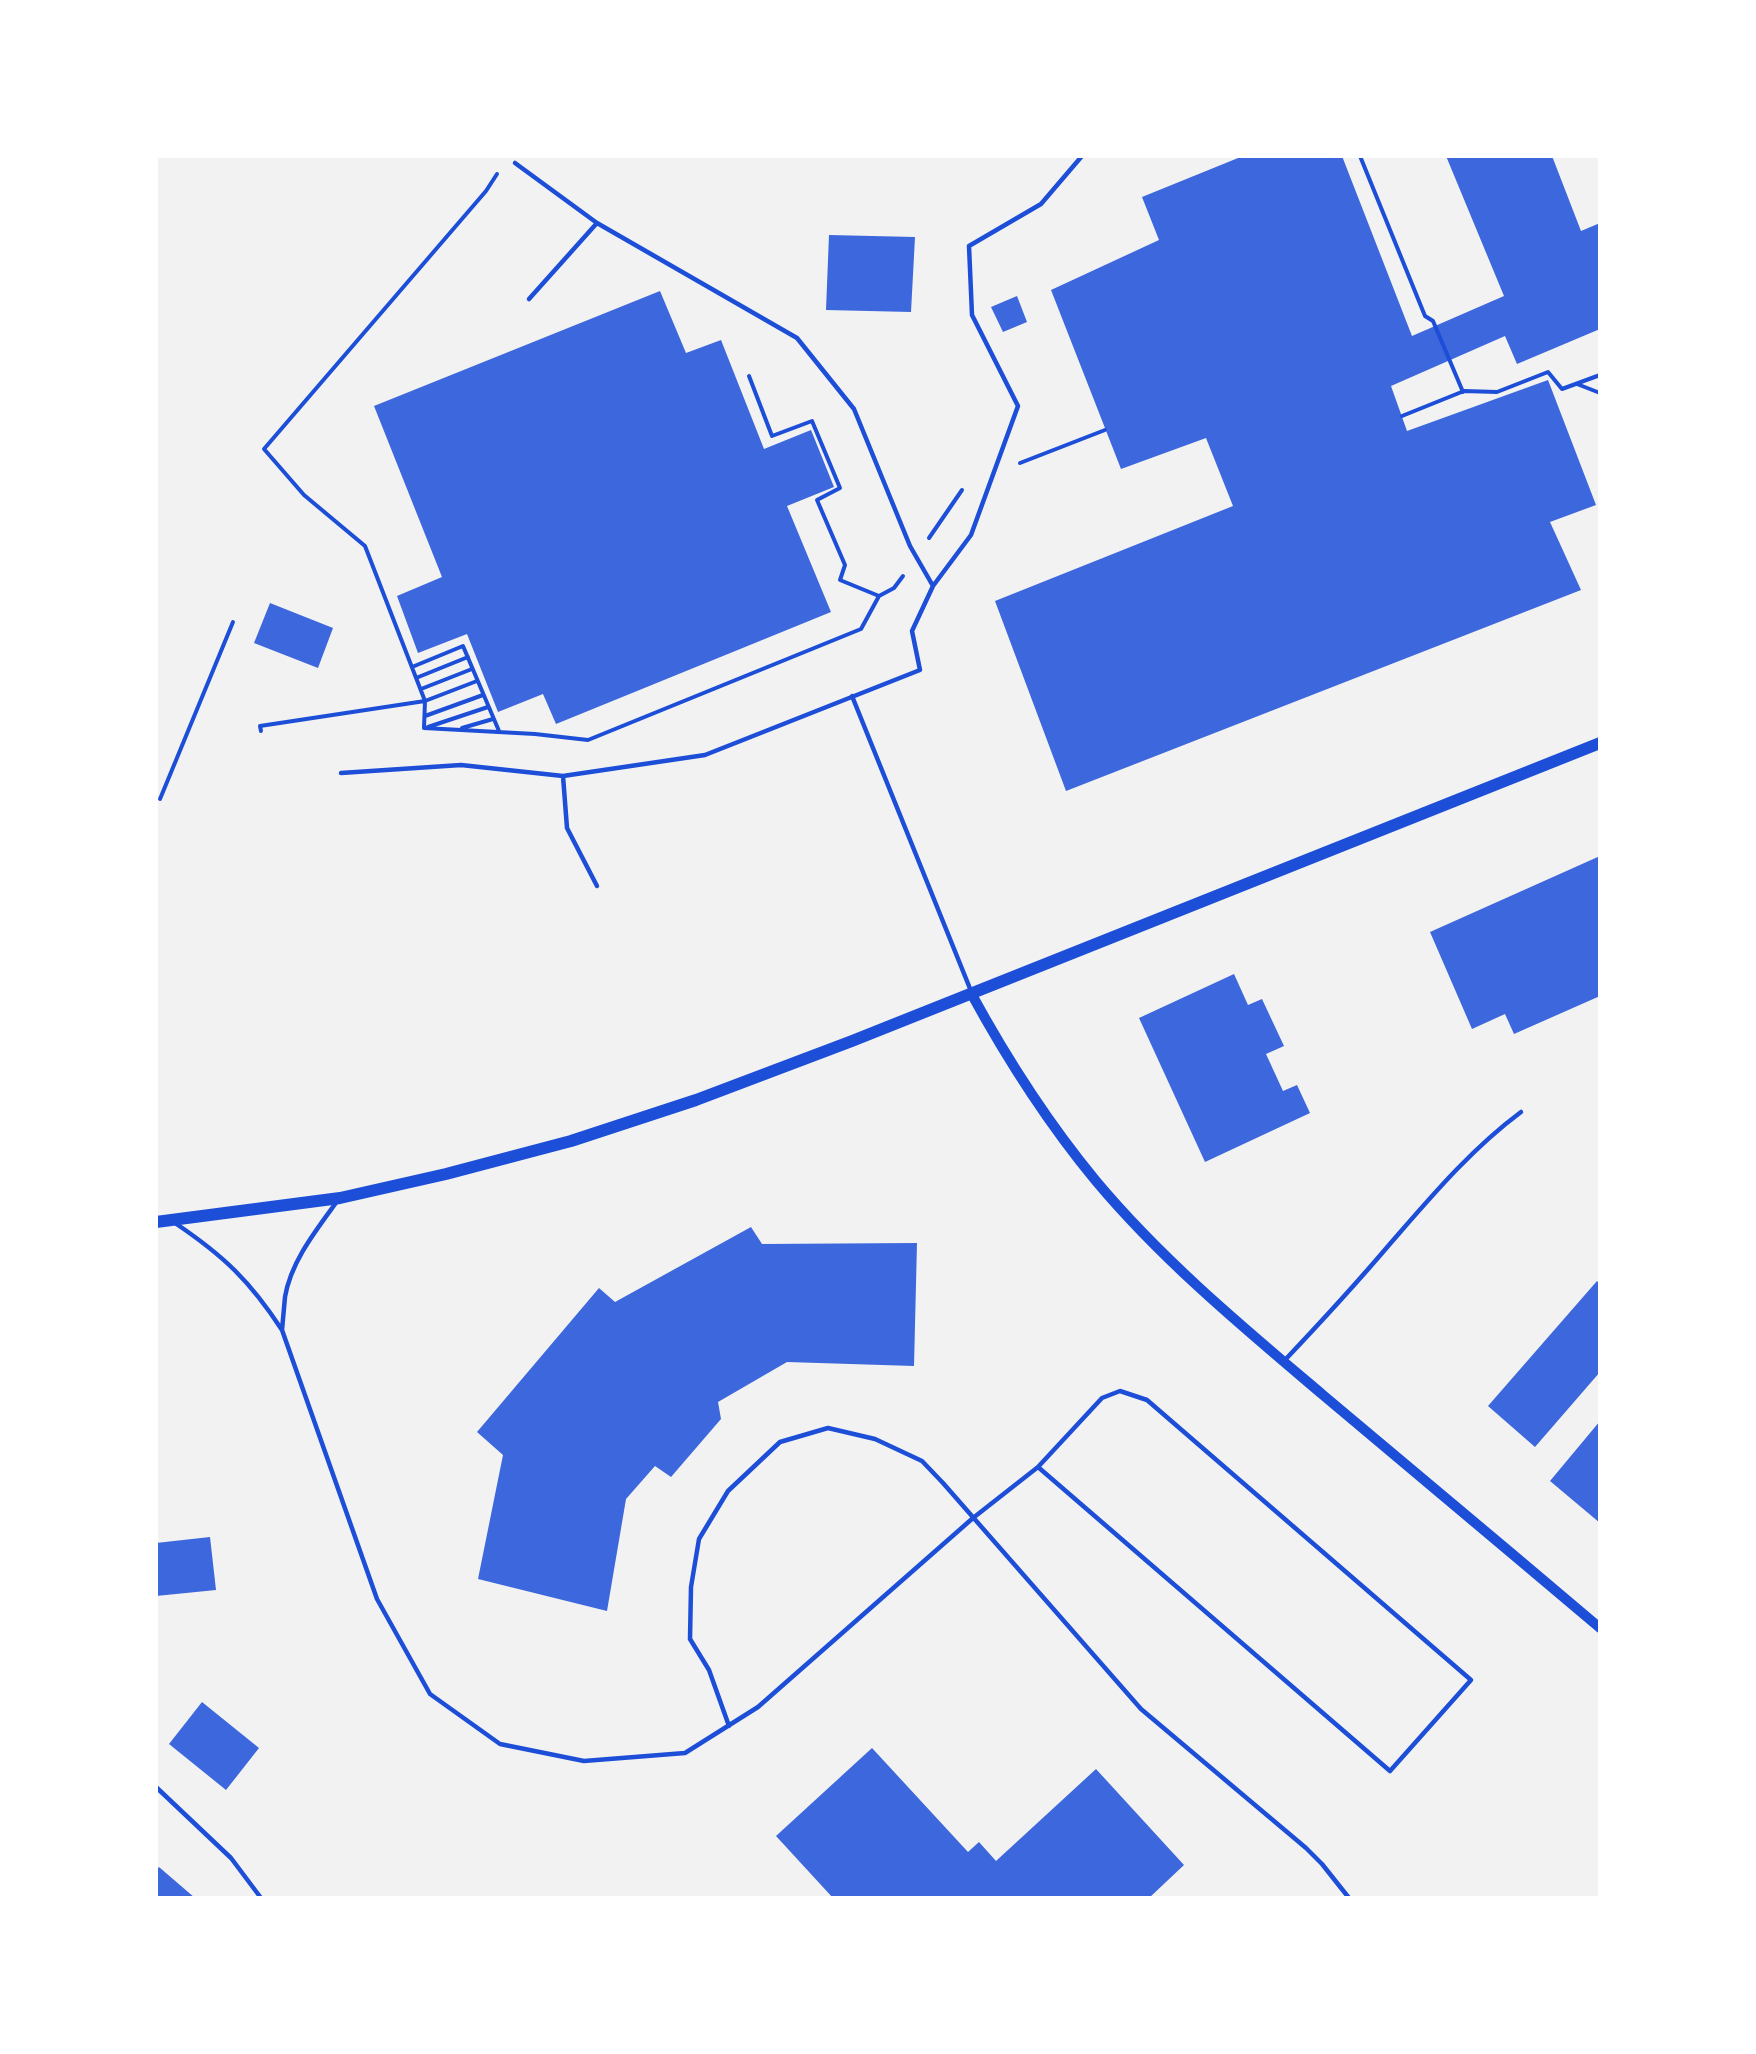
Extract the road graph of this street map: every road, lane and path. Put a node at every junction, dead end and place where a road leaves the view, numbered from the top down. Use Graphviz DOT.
graph roads {
  1 [pos="1082,156"];
  2 [pos="1360,156"];
  3 [pos="515,163"];
  4 [pos="503,165"];
  5 [pos="597,223"];
  6 [pos="529,299"];
  7 [pos="1600,375"];
  8 [pos="749,376"];
  9 [pos="1577,384"];
  10 [pos="1463,392"];
  11 [pos="1600,393"];
  12 [pos="1401,416"];
  13 [pos="933,586"];
  14 [pos="232,622"];
  15 [pos="468,657"];
  16 [pos="412,667"];
  17 [pos="472,669"];
  18 [pos="416,678"];
  19 [pos="477,681"];
  20 [pos="421,689"];
  21 [pos="483,695"];
  22 [pos="852,696"];
  23 [pos="425,701"];
  24 [pos="488,706"];
  25 [pos="425,716"];
  26 [pos="493,719"];
  27 [pos="424,728"];
  28 [pos="458,729"];
  29 [pos="261,731"];
  30 [pos="499,732"];
  31 [pos="1600,743"];
  32 [pos="341,773"];
  33 [pos="563,776"];
  34 [pos="160,799"];
  35 [pos="597,886"];
  36 [pos="971,993"];
  37 [pos="1521,1112"];
  38 [pos="340,1198"];
  39 [pos="171,1221"];
  40 [pos="156,1222"];
  41 [pos="282,1330"];
  42 [pos="1284,1361"];
  43 [pos="1038,1467"];
  44 [pos="973,1518"];
  45 [pos="1600,1628"];
  46 [pos="729,1726"];
  47 [pos="156,1786"];
  48 [pos="261,1898"];
  49 [pos="1349,1898"];
  1 -- 13 [label="lane"];
  2 -- 10 [label="path"];
  3 -- 5 [label="lane"];
  4 -- 16 [label="path"];
  5 -- 6 [label="lane"];
  5 -- 13 [label="lane"];
  7 -- 9 [label="path"];
  8 -- 30 [label="path"];
  9 -- 10 [label="path"];
  9 -- 11 [label="path"];
  10 -- 12 [label="path"];
  13 -- 22 [label="lane"];
  14 -- 34 [label="path"];
  15 -- 16 [label="path"];
  15 -- 17 [label="path"];
  15 -- 18 [label="path"];
  16 -- 18 [label="path"];
  17 -- 19 [label="path"];
  17 -- 20 [label="path"];
  18 -- 20 [label="path"];
  19 -- 21 [label="path"];
  19 -- 23 [label="path"];
  20 -- 23 [label="path"];
  21 -- 24 [label="path"];
  21 -- 25 [label="path"];
  22 -- 33 [label="lane"];
  22 -- 36 [label="lane"];
  23 -- 25 [label="path"];
  23 -- 29 [label="path"];
  24 -- 26 [label="path"];
  24 -- 27 [label="path"];
  25 -- 27 [label="path"];
  26 -- 28 [label="path"];
  26 -- 30 [label="path"];
  27 -- 28 [label="path"];
  28 -- 30 [label="path"];
  31 -- 36 [label="main road"];
  32 -- 33 [label="lane"];
  33 -- 35 [label="lane"];
  36 -- 38 [label="main road"];
  36 -- 42 [label="street"];
  37 -- 42 [label="lane"];
  38 -- 39 [label="main road"];
  38 -- 41 [label="lane"];
  39 -- 40 [label="main road"];
  39 -- 41 [label="lane"];
  41 -- 46 [label="lane"];
  42 -- 45 [label="street"];
  43 -- 43 [label="lane"];
  43 -- 44 [label="lane"];
  44 -- 46 [label="lane"];
  44 -- 46 [label="lane"];
  44 -- 49 [label="lane"];
  47 -- 48 [label="lane"];
}
